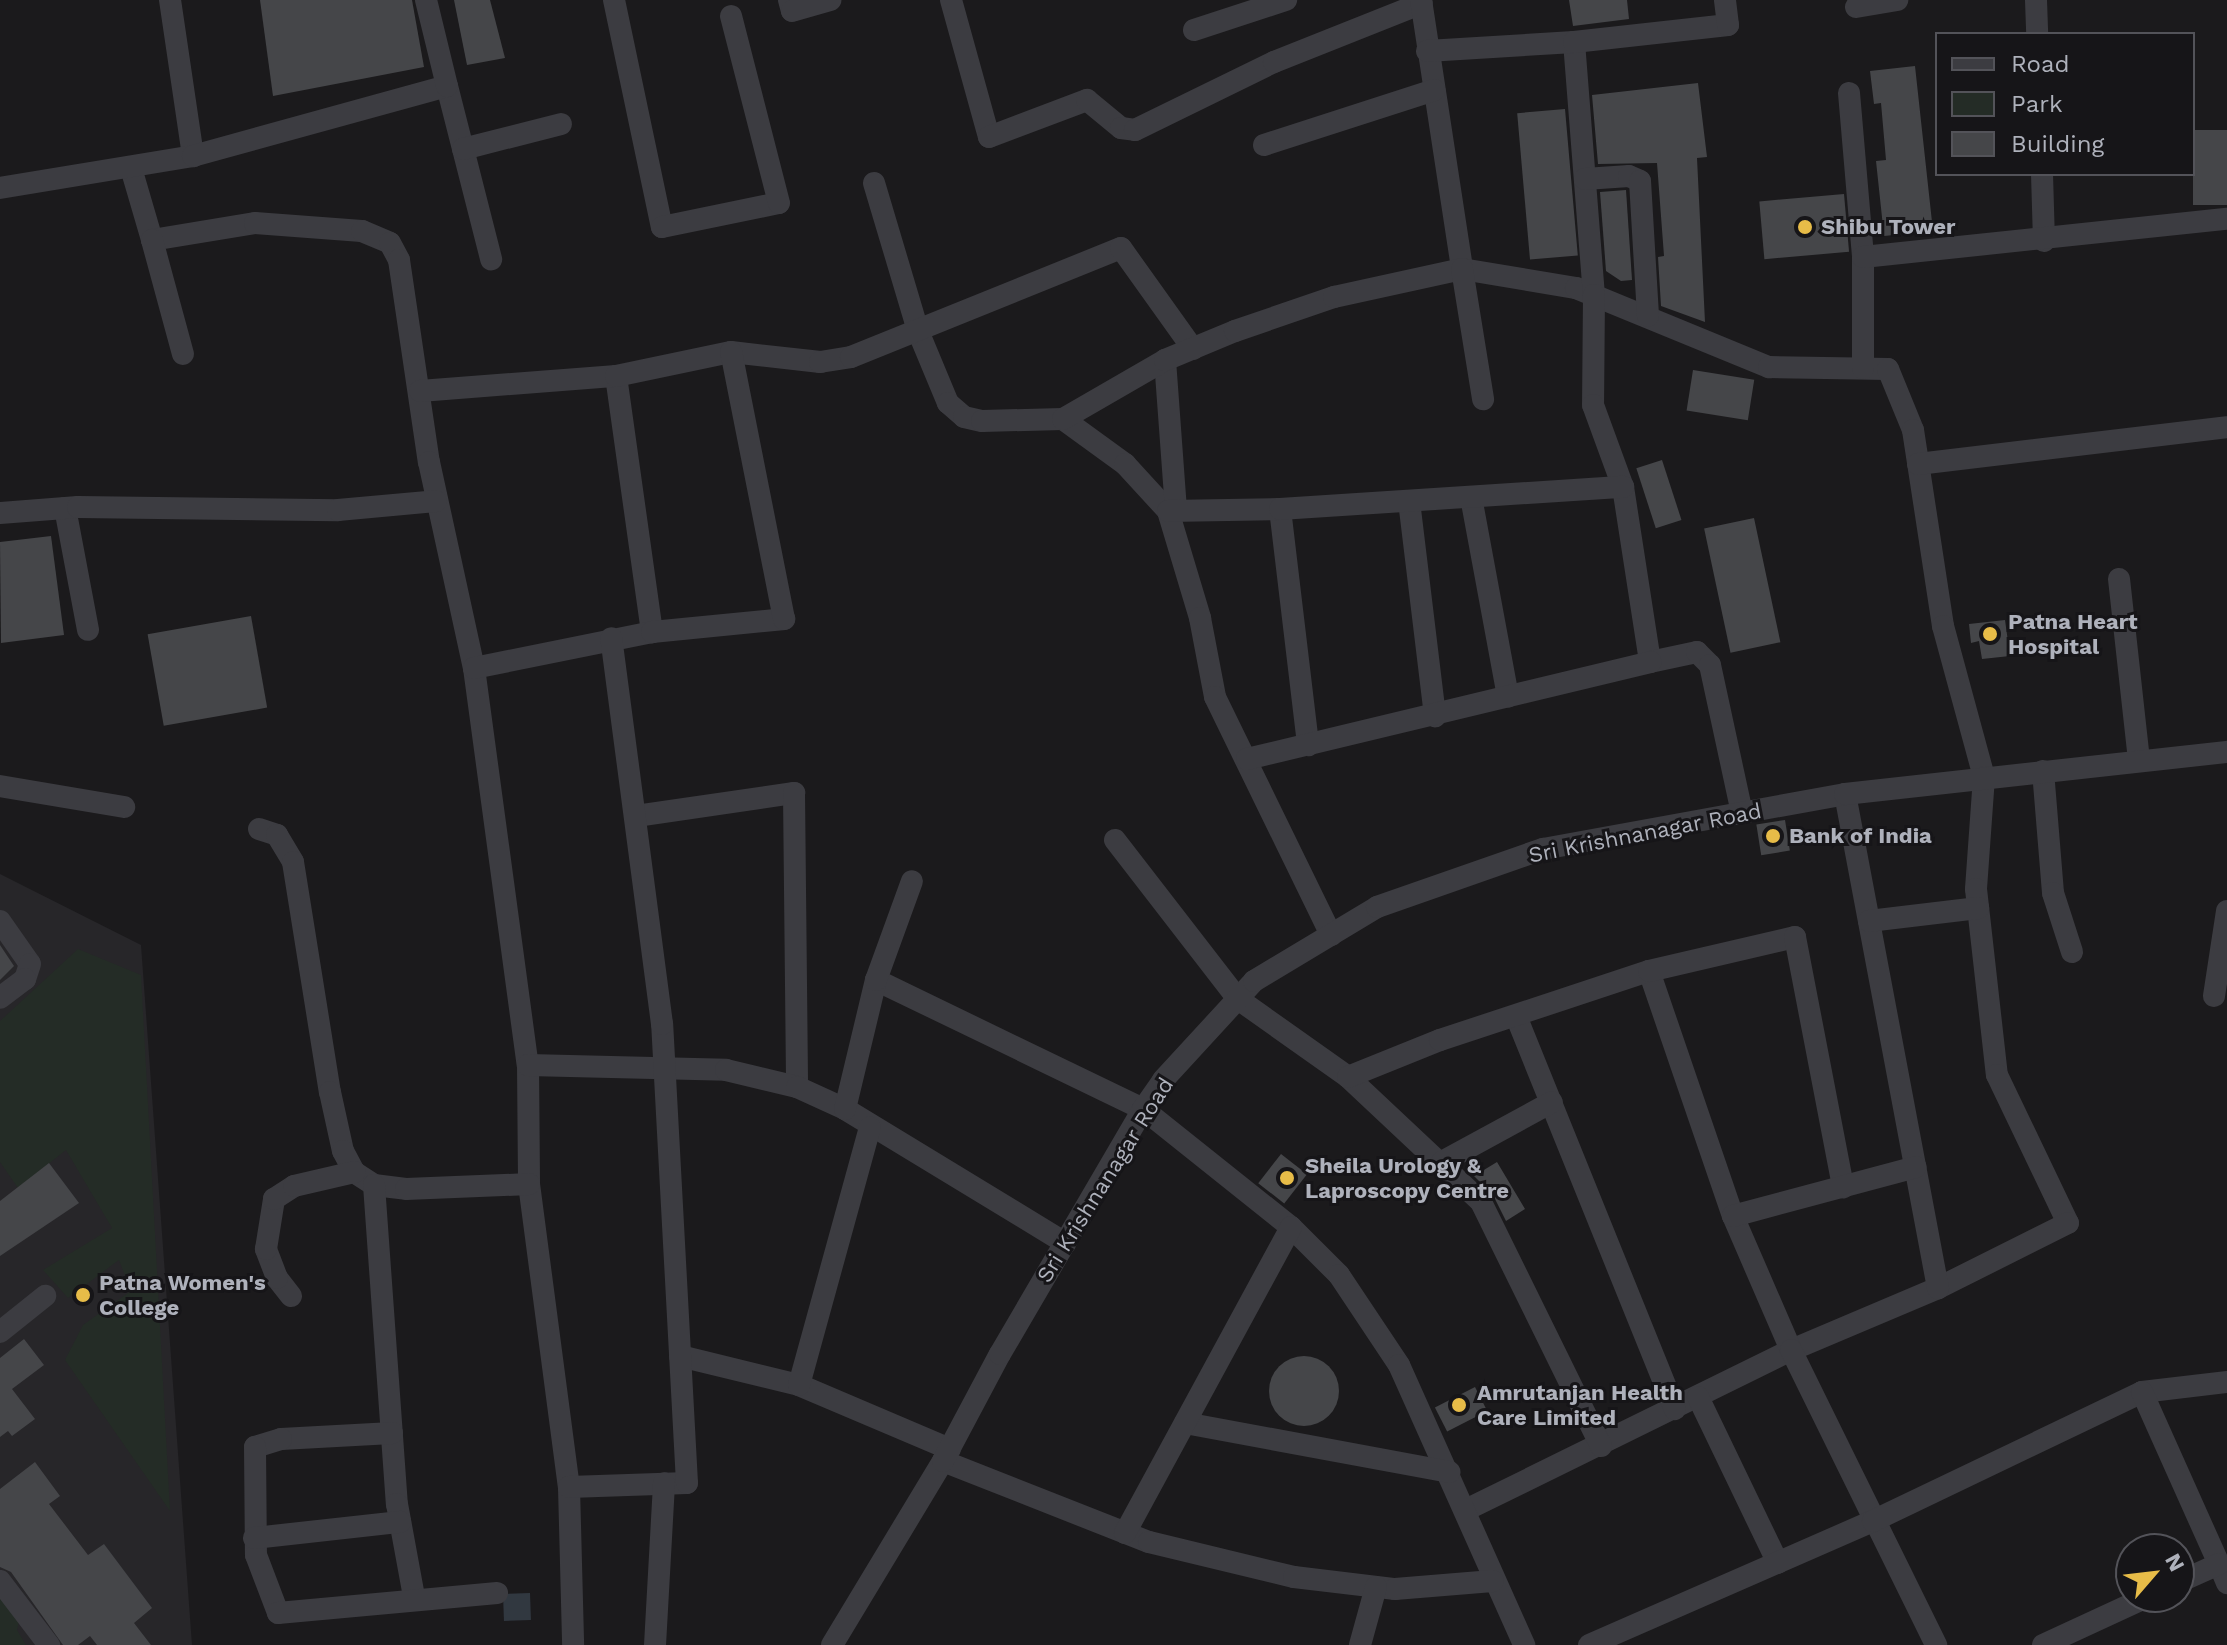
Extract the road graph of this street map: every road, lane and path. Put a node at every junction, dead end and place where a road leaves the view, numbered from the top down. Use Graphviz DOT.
graph roads {
  1 [pos="170,0"];
  2 [pos="426,0"];
  3 [pos="614,0"];
  4 [pos="789,0"];
  5 [pos="830,0"];
  6 [pos="951,0"];
  7 [pos="1286,0"];
  8 [pos="1725,0"];
  9 [pos="1897,0"];
  10 [pos="2036,0"];
  11 [pos="1422,1"];
  12 [pos="1856,7"];
  13 [pos="731,16"];
  14 [pos="1194,30"];
  15 [pos="2037,32"];
  16 [pos="1574,42"];
  17 [pos="1427,51"];
  18 [pos="447,86"];
  19 [pos="1434,90"];
  20 [pos="1849,93"];
  21 [pos="561,124"];
  22 [pos="1264,145"];
  23 [pos="463,149"];
  24 [pos="193,156"];
  25 [pos="131,168"];
  26 [pos="2042,176"];
  27 [pos="1585,179"];
  28 [pos="874,183"];
  29 [pos="0,188"];
  30 [pos="2227,219"];
  31 [pos="152,240"];
  32 [pos="2044,241"];
  33 [pos="1863,257"];
  34 [pos="491,259"];
  35 [pos="1462,269"];
  36 [pos="1594,295"];
  37 [pos="1648,316"];
  38 [pos="918,331"];
  39 [pos="1193,349"];
  40 [pos="731,352"];
  41 [pos="183,354"];
  42 [pos="1165,360"];
  43 [pos="1863,368"];
  44 [pos="616,376"];
  45 [pos="420,391"];
  46 [pos="1483,399"];
  47 [pos="1063,419"];
  48 [pos="2227,427"];
  49 [pos="1918,464"];
  50 [pos="1623,487"];
  51 [pos="1471,497"];
  52 [pos="436,501"];
  53 [pos="1409,501"];
  54 [pos="65,508"];
  55 [pos="1280,509"];
  56 [pos="1172,511"];
  57 [pos="0,513"];
  58 [pos="2119,579"];
  59 [pos="88,630"];
  60 [pos="652,632"];
  61 [pos="611,638"];
  62 [pos="1650,662"];
  63 [pos="474,668"];
  64 [pos="1508,697"];
  65 [pos="1435,716"];
  66 [pos="1308,745"];
  67 [pos="2227,752"];
  68 [pos="1247,759"];
  69 [pos="2139,761"];
  70 [pos="2043,771"];
  71 [pos="1984,777"];
  72 [pos="0,786"];
  73 [pos="1845,794"];
  74 [pos="124,807"];
  75 [pos="1742,813"];
  76 [pos="636,816"];
  77 [pos="259,829"];
  78 [pos="1115,840"];
  79 [pos="912,881"];
  80 [pos="1978,908"];
  81 [pos="2227,911"];
  82 [pos="0,921"];
  83 [pos="1869,921"];
  84 [pos="1331,935"];
  85 [pos="2072,952"];
  86 [pos="1649,971"];
  87 [pos="876,980"];
  88 [pos="2214,996"];
  89 [pos="0,998"];
  90 [pos="1238,999"];
  91 [pos="1516,1016"];
  92 [pos="528,1065"];
  93 [pos="664,1066"];
  94 [pos="1348,1077"];
  95 [pos="797,1087"];
  96 [pos="1552,1102"];
  97 [pos="845,1109"];
  98 [pos="1143,1109"];
  99 [pos="870,1128"];
  100 [pos="1442,1162"];
  101 [pos="1916,1167"];
  102 [pos="354,1172"];
  103 [pos="529,1184"];
  104 [pos="374,1185"];
  105 [pos="1843,1187"];
  106 [pos="1733,1216"];
  107 [pos="1291,1227"];
  108 [pos="1065,1243"];
  109 [pos="1938,1288"];
  110 [pos="45,1296"];
  111 [pos="291,1296"];
  112 [pos="0,1332"];
  113 [pos="1791,1350"];
  114 [pos="680,1356"];
  115 [pos="2227,1382"];
  116 [pos="799,1385"];
  117 [pos="2142,1392"];
  118 [pos="1698,1397"];
  119 [pos="1675,1409"];
  120 [pos="1185,1423"];
  121 [pos="392,1433"];
  122 [pos="1601,1446"];
  123 [pos="946,1455"];
  124 [pos="1450,1472"];
  125 [pos="664,1483"];
  126 [pos="569,1487"];
  127 [pos="1468,1509"];
  128 [pos="1873,1521"];
  129 [pos="400,1522"];
  130 [pos="1125,1533"];
  131 [pos="254,1538"];
  132 [pos="1778,1563"];
  133 [pos="2223,1573"];
  134 [pos="2195,1579"];
  135 [pos="0,1581"];
  136 [pos="1493,1581"];
  137 [pos="1376,1587"];
  138 [pos="497,1593"];
  139 [pos="414,1597"];
  140 [pos="2115,1612"];
  141 [pos="49,1645"];
  142 [pos="573,1645"];
  143 [pos="655,1645"];
  144 [pos="832,1645"];
  145 [pos="1360,1645"];
  146 [pos="1524,1645"];
  147 [pos="1589,1645"];
  148 [pos="1936,1645"];
  149 [pos="2043,1645"];
  1 -- 24 [label="street"];
  2 -- 18 [label="street"];
  3 -- 13 [label="street"];
  4 -- 5 [label="street"];
  6 -- 11 [label="street"];
  7 -- 14 [label="street"];
  8 -- 16 [label="street"];
  9 -- 12 [label="street"];
  10 -- 15 [label="street"];
  11 -- 17 [label="street"];
  16 -- 17 [label="street"];
  16 -- 27 [label="street"];
  17 -- 19 [label="street"];
  18 -- 23 [label="street"];
  18 -- 24 [label="street"];
  19 -- 22 [label="street"];
  19 -- 35 [label="street"];
  20 -- 33 [label="street"];
  21 -- 23 [label="street"];
  23 -- 34 [label="street"];
  24 -- 25 [label="street"];
  25 -- 29 [label="street"];
  25 -- 31 [label="street"];
  26 -- 32 [label="street"];
  27 -- 36 [label="street"];
  27 -- 37 [label="street"];
  28 -- 38 [label="street"];
  30 -- 32 [label="street"];
  31 -- 41 [label="street"];
  31 -- 45 [label="street"];
  32 -- 33 [label="street"];
  33 -- 43 [label="street"];
  35 -- 36 [label="street"];
  35 -- 39 [label="street"];
  35 -- 46 [label="street"];
  36 -- 37 [label="street"];
  36 -- 50 [label="street"];
  37 -- 43 [label="street"];
  38 -- 39 [label="street"];
  38 -- 40 [label="street"];
  38 -- 47 [label="street"];
  39 -- 42 [label="street"];
  40 -- 44 [label="street"];
  40 -- 60 [label="street"];
  42 -- 47 [label="street"];
  42 -- 56 [label="street"];
  43 -- 49 [label="street"];
  44 -- 45 [label="street"];
  44 -- 60 [label="street"];
  45 -- 52 [label="street"];
  47 -- 56 [label="street"];
  48 -- 49 [label="street"];
  49 -- 71 [label="street"];
  50 -- 51 [label="street"];
  50 -- 62 [label="street"];
  51 -- 53 [label="street"];
  51 -- 64 [label="street"];
  52 -- 54 [label="street"];
  52 -- 63 [label="street"];
  53 -- 55 [label="street"];
  53 -- 65 [label="street"];
  54 -- 57 [label="street"];
  54 -- 59 [label="street"];
  55 -- 56 [label="street"];
  55 -- 66 [label="street"];
  56 -- 68 [label="street"];
  58 -- 69 [label="street"];
  60 -- 61 [label="street"];
  61 -- 63 [label="street"];
  61 -- 76 [label="street"];
  62 -- 64 [label="street"];
  62 -- 75 [label="street"];
  63 -- 92 [label="street"];
  64 -- 65 [label="street"];
  65 -- 66 [label="street"];
  66 -- 68 [label="street"];
  67 -- 69 [label="street, Sri Krishnanagar Road"];
  68 -- 84 [label="street"];
  69 -- 70 [label="street, Sri Krishnanagar Road"];
  70 -- 71 [label="street, Sri Krishnanagar Road"];
  70 -- 85 [label="street"];
  71 -- 73 [label="street, Sri Krishnanagar Road"];
  71 -- 80 [label="street"];
  72 -- 74 [label="street"];
  73 -- 75 [label="street, Sri Krishnanagar Road"];
  73 -- 83 [label="street"];
  75 -- 84 [label="street, Sri Krishnanagar Road"];
  76 -- 93 [label="street"];
  76 -- 95 [label="street"];
  77 -- 102 [label="street"];
  78 -- 90 [label="street"];
  79 -- 87 [label="street"];
  80 -- 83 [label="street"];
  80 -- 109 [label="street"];
  81 -- 88 [label="street"];
  82 -- 89 [label="street"];
  83 -- 101 [label="street"];
  84 -- 90 [label="street, Sri Krishnanagar Road"];
  86 -- 91 [label="street"];
  86 -- 105 [label="street"];
  86 -- 106 [label="street"];
  87 -- 97 [label="street"];
  87 -- 98 [label="street"];
  90 -- 94 [label="street"];
  90 -- 98 [label="street, Sri Krishnanagar Road"];
  91 -- 94 [label="street"];
  91 -- 96 [label="street"];
  92 -- 93 [label="street"];
  92 -- 103 [label="street"];
  93 -- 95 [label="street"];
  93 -- 114 [label="street"];
  94 -- 100 [label="street"];
  95 -- 97 [label="street"];
  96 -- 100 [label="street"];
  96 -- 119 [label="street"];
  97 -- 99 [label="street"];
  98 -- 107 [label="street"];
  98 -- 108 [label="street, Sri Krishnanagar Road"];
  99 -- 108 [label="street"];
  99 -- 116 [label="street"];
  100 -- 122 [label="street"];
  101 -- 105 [label="street"];
  101 -- 109 [label="street"];
  102 -- 104 [label="street"];
  102 -- 111 [label="street"];
  103 -- 104 [label="street"];
  103 -- 126 [label="street"];
  104 -- 121 [label="street"];
  105 -- 106 [label="street"];
  106 -- 113 [label="street"];
  107 -- 120 [label="street"];
  107 -- 124 [label="street"];
  108 -- 123 [label="street, Sri Krishnanagar Road"];
  109 -- 113 [label="street"];
  110 -- 112 [label="street"];
  113 -- 118 [label="street"];
  113 -- 128 [label="street"];
  114 -- 116 [label="street"];
  114 -- 125 [label="street"];
  115 -- 117 [label="street"];
  116 -- 123 [label="street"];
  117 -- 128 [label="street"];
  117 -- 133 [label="street"];
  118 -- 119 [label="street"];
  118 -- 132 [label="street"];
  119 -- 122 [label="street"];
  120 -- 124 [label="street"];
  120 -- 130 [label="street"];
  121 -- 129 [label="street"];
  121 -- 131 [label="street"];
  122 -- 127 [label="street"];
  123 -- 130 [label="street"];
  123 -- 144 [label="street, Sri Krishnanagar Road"];
  124 -- 127 [label="street"];
  125 -- 126 [label="street"];
  125 -- 143 [label="street"];
  126 -- 142 [label="street"];
  127 -- 136 [label="street"];
  128 -- 132 [label="street"];
  128 -- 148 [label="street"];
  129 -- 131 [label="street"];
  129 -- 139 [label="street"];
  130 -- 137 [label="street"];
  131 -- 139 [label="street"];
  132 -- 147 [label="street"];
  133 -- 134 [label="street"];
  135 -- 141 [label="street"];
  136 -- 137 [label="street"];
  136 -- 146 [label="street"];
  137 -- 145 [label="street"];
  138 -- 139 [label="street"];
  140 -- 149 [label="street"];
}
